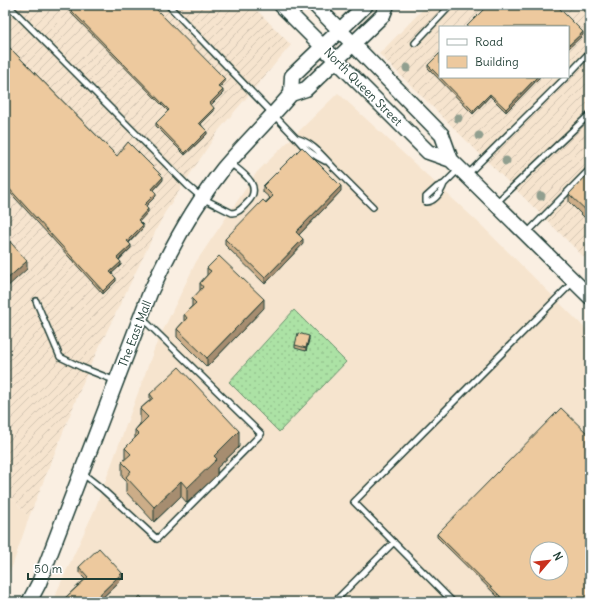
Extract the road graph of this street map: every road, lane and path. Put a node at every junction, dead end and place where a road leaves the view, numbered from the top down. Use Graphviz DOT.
graph roads {
  1 [pos="8,5"];
  2 [pos="168,5"];
  3 [pos="281,5"];
  4 [pos="315,5"];
  5 [pos="366,5"];
  6 [pos="387,5"];
  7 [pos="451,5"];
  8 [pos="587,5"];
  9 [pos="590,8"];
  10 [pos="340,30"];
  11 [pos="415,43"];
  12 [pos="353,44"];
  13 [pos="323,47"];
  14 [pos="336,60"];
  15 [pos="590,60"];
  16 [pos="569,74"];
  17 [pos="565,78"];
  18 [pos="290,94"];
  19 [pos="273,114"];
  20 [pos="590,114"];
  21 [pos="229,162"];
  22 [pos="459,168"];
  23 [pos="590,169"];
  24 [pos="444,184"];
  25 [pos="202,198"];
  26 [pos="496,204"];
  27 [pos="373,207"];
  28 [pos="526,234"];
  29 [pos="574,281"];
  30 [pos="590,297"];
  31 [pos="36,301"];
  32 [pos="141,318"];
  33 [pos="116,382"];
  34 [pos="81,473"];
  35 [pos="394,542"];
  36 [pos="29,602"];
  37 [pos="334,602"];
  38 [pos="453,602"];
  1 -- 25 [label="lane"];
  2 -- 19 [label="lane"];
  3 -- 13 [label="main road, North Queen Street"];
  4 -- 10 [label="main road, North Queen Street"];
  5 -- 10 [label="main road"];
  6 -- 12 [label="main road, The East Mall"];
  7 -- 11 [label="lane"];
  8 -- 9 [label="lane"];
  10 -- 12 [label="main road, North Queen Street"];
  10 -- 13 [label="main road"];
  12 -- 14 [label="main road, The East Mall"];
  12 -- 22 [label="main road, North Queen Street"];
  13 -- 14 [label="main road, North Queen Street"];
  13 -- 18 [label="main road"];
  14 -- 18 [label="main road, The East Mall"];
  14 -- 22 [label="main road, North Queen Street"];
  15 -- 16 [label="lane"];
  17 -- 22 [label="lane"];
  18 -- 19 [label="main road, The East Mall"];
  19 -- 21 [label="main road, The East Mall"];
  19 -- 27 [label="lane"];
  20 -- 26 [label="lane"];
  21 -- 25 [label="main road, The East Mall"];
  21 -- 25 [label="lane"];
  22 -- 24 [label="lane"];
  22 -- 26 [label="main road, North Queen Street"];
  23 -- 28 [label="lane"];
  25 -- 32 [label="main road, The East Mall"];
  26 -- 28 [label="main road, North Queen Street"];
  28 -- 29 [label="main road, North Queen Street"];
  29 -- 30 [label="main road, North Queen Street"];
  29 -- 35 [label="lane"];
  31 -- 33 [label="lane"];
  32 -- 33 [label="main road, The East Mall"];
  32 -- 34 [label="lane"];
  33 -- 34 [label="main road, The East Mall"];
  34 -- 36 [label="main road, The East Mall"];
  35 -- 37 [label="lane"];
  35 -- 38 [label="lane"];
}
